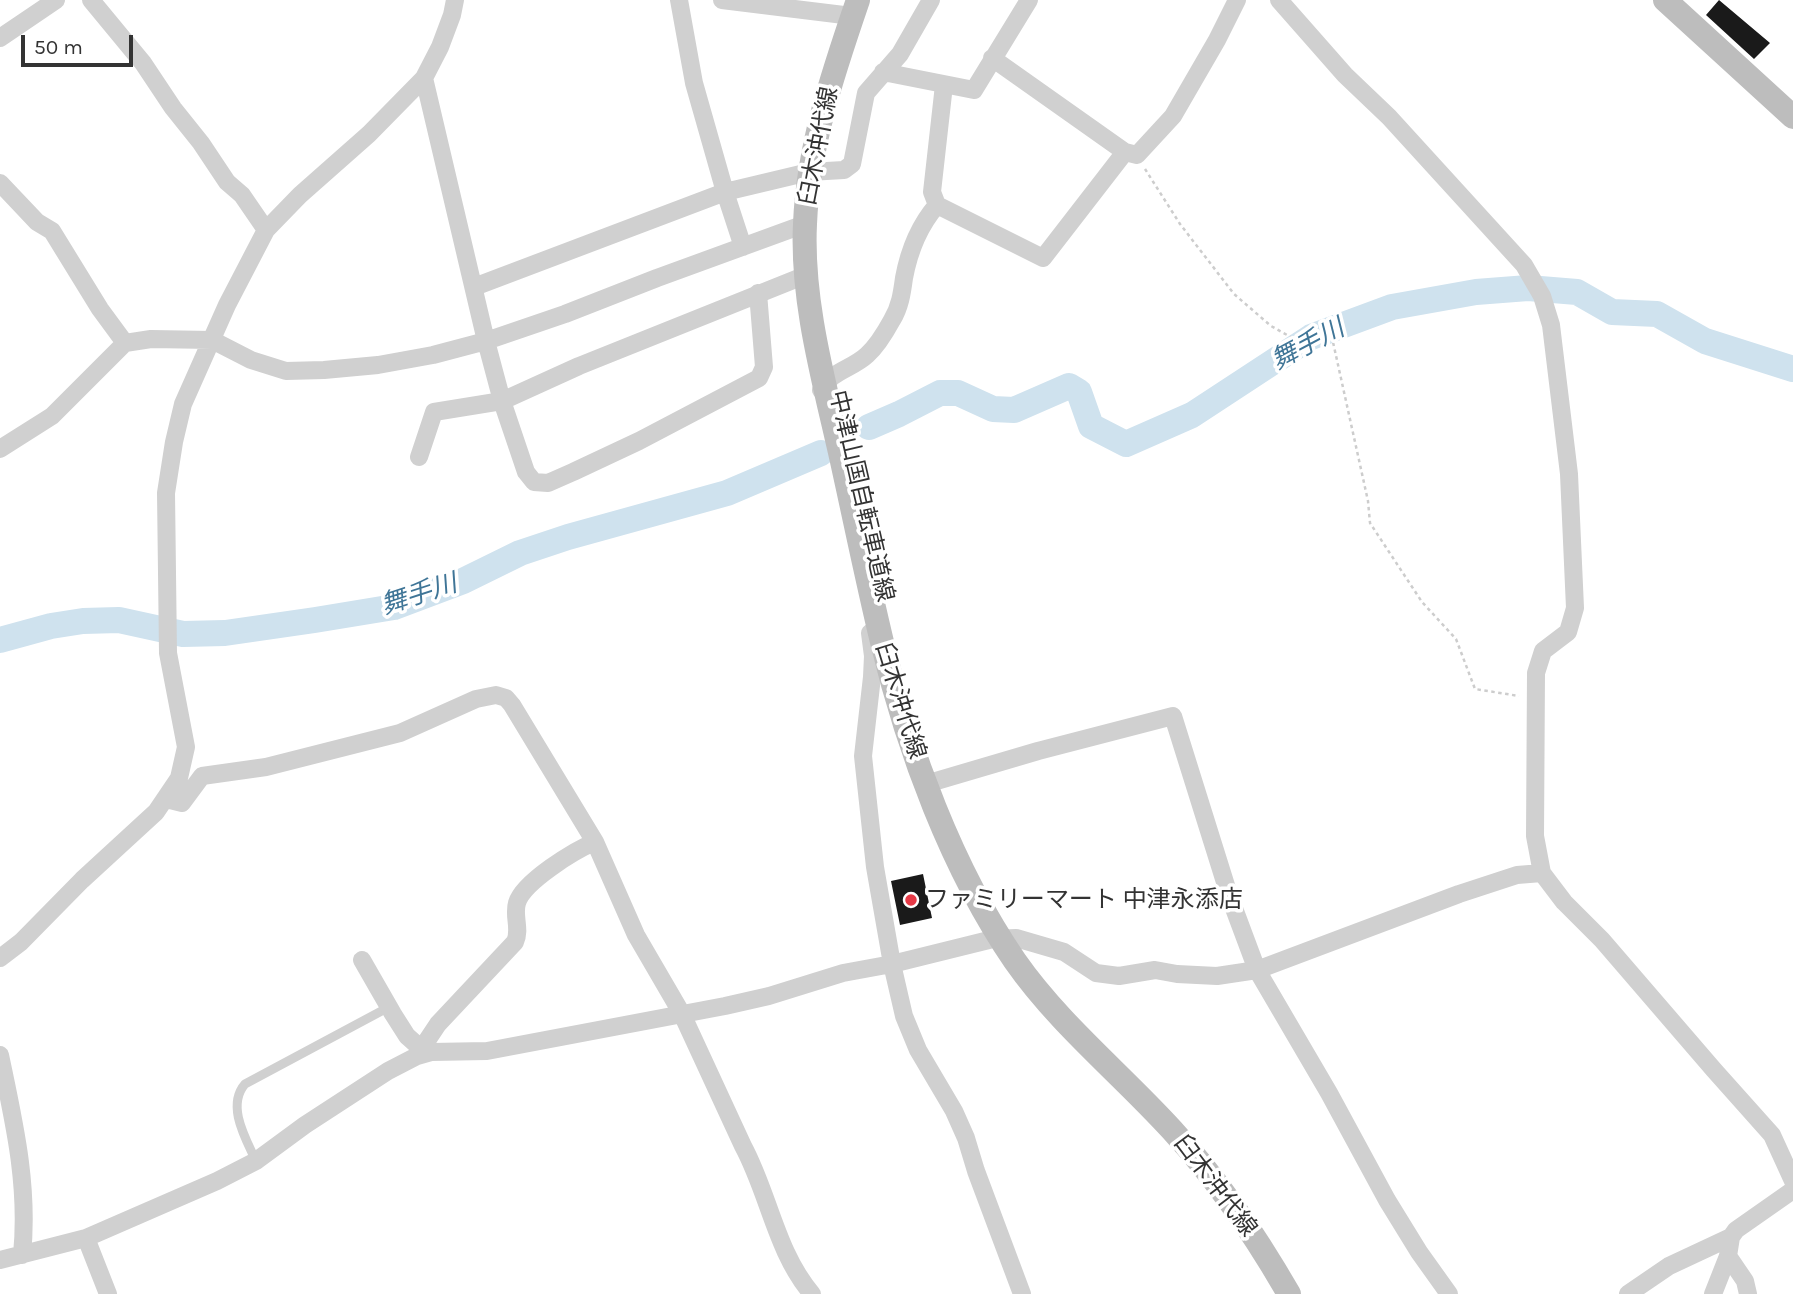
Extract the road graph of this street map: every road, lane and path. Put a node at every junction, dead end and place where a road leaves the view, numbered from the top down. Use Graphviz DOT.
graph roads {
  1 [pos="56,0"];
  2 [pos="92,0"];
  3 [pos="455,0"];
  4 [pos="679,0"];
  5 [pos="722,0"];
  6 [pos="932,0"];
  7 [pos="1029,0"];
  8 [pos="1237,0"];
  9 [pos="1279,0"];
  10 [pos="1665,0"];
  11 [pos="855,8"];
  12 [pos="0,38"];
  13 [pos="992,58"];
  14 [pos="883,72"];
  15 [pos="424,78"];
  16 [pos="944,85"];
  17 [pos="1793,117"];
  18 [pos="1131,153"];
  19 [pos="809,172"];
  20 [pos="0,183"];
  21 [pos="725,192"];
  22 [pos="937,205"];
  23 [pos="805,224"];
  24 [pos="266,230"];
  25 [pos="743,247"];
  26 [pos="806,275"];
  27 [pos="474,287"];
  28 [pos="758,293"];
  29 [pos="212,340"];
  30 [pos="485,341"];
  31 [pos="125,343"];
  32 [pos="824,384"];
  33 [pos="502,401"];
  34 [pos="0,449"];
  35 [pos="419,457"];
  36 [pos="1536,697"];
  37 [pos="926,784"];
  38 [pos="166,799"];
  39 [pos="596,842"];
  40 [pos="1542,873"];
  41 [pos="1002,940"];
  42 [pos="0,958"];
  43 [pos="362,960"];
  44 [pos="892,964"];
  45 [pos="1257,970"];
  46 [pos="389,1007"];
  47 [pos="682,1014"];
  48 [pos="426,1054"];
  49 [pos="0,1055"];
  50 [pos="6,1114"];
  51 [pos="256,1161"];
  52 [pos="1793,1181"];
  53 [pos="1793,1190"];
  54 [pos="1731,1237"];
  55 [pos="86,1238"];
  56 [pos="22,1255"];
  57 [pos="1728,1256"];
  58 [pos="0,1260"];
  59 [pos="108,1294"];
  60 [pos="812,1294"];
  61 [pos="1022,1294"];
  62 [pos="1289,1294"];
  63 [pos="1449,1294"];
  64 [pos="1628,1294"];
  65 [pos="1713,1294"];
  66 [pos="1748,1294"];
  1 -- 12 [label="street"];
  2 -- 24 [label="street"];
  3 -- 15 [label="street"];
  4 -- 21 [label="street"];
  5 -- 11 [label="street"];
  6 -- 14 [label="street"];
  7 -- 13 [label="street"];
  8 -- 18 [label="street"];
  9 -- 36 [label="street"];
  10 -- 17 [label="main road"];
  11 -- 19 [label="main road, 臼木沖代線"];
  13 -- 16 [label="street"];
  13 -- 18 [label="street"];
  14 -- 16 [label="street"];
  14 -- 19 [label="street"];
  15 -- 24 [label="street"];
  15 -- 27 [label="street"];
  16 -- 22 [label="street"];
  18 -- 22 [label="street"];
  18 -- 36 [label="path"];
  19 -- 21 [label="street"];
  19 -- 23 [label="main road, 臼木沖代線"];
  20 -- 31 [label="street"];
  21 -- 25 [label="street"];
  21 -- 27 [label="street"];
  22 -- 32 [label="street"];
  23 -- 25 [label="street"];
  23 -- 26 [label="main road, 臼木沖代線"];
  24 -- 29 [label="street"];
  25 -- 30 [label="street"];
  26 -- 28 [label="street"];
  26 -- 32 [label="main road, 臼木沖代線"];
  27 -- 30 [label="street"];
  28 -- 33 [label="street"];
  28 -- 33 [label="street"];
  29 -- 30 [label="street"];
  29 -- 31 [label="street"];
  29 -- 38 [label="street"];
  30 -- 33 [label="street"];
  31 -- 34 [label="street"];
  32 -- 37 [label="main road, 臼木沖代線"];
  32 -- 44 [label="street"];
  33 -- 35 [label="street"];
  36 -- 40 [label="street"];
  37 -- 41 [label="main road, 臼木沖代線"];
  37 -- 45 [label="street"];
  38 -- 39 [label="street"];
  38 -- 42 [label="street"];
  39 -- 47 [label="street"];
  39 -- 48 [label="street"];
  40 -- 45 [label="street"];
  40 -- 52 [label="street"];
  41 -- 44 [label="street"];
  41 -- 45 [label="street"];
  41 -- 62 [label="main road, 臼木沖代線"];
  43 -- 46 [label="street"];
  44 -- 47 [label="street"];
  44 -- 61 [label="street"];
  45 -- 63 [label="street"];
  46 -- 48 [label="street"];
  46 -- 51 [label="lane"];
  47 -- 48 [label="street"];
  47 -- 60 [label="street"];
  48 -- 51 [label="street"];
  49 -- 50 [label="street"];
  50 -- 56 [label="street"];
  51 -- 55 [label="street"];
  53 -- 54 [label="street"];
  54 -- 57 [label="street"];
  54 -- 64 [label="street"];
  55 -- 56 [label="street"];
  55 -- 59 [label="street"];
  56 -- 58 [label="street"];
  57 -- 65 [label="street"];
  57 -- 66 [label="street"];
}
